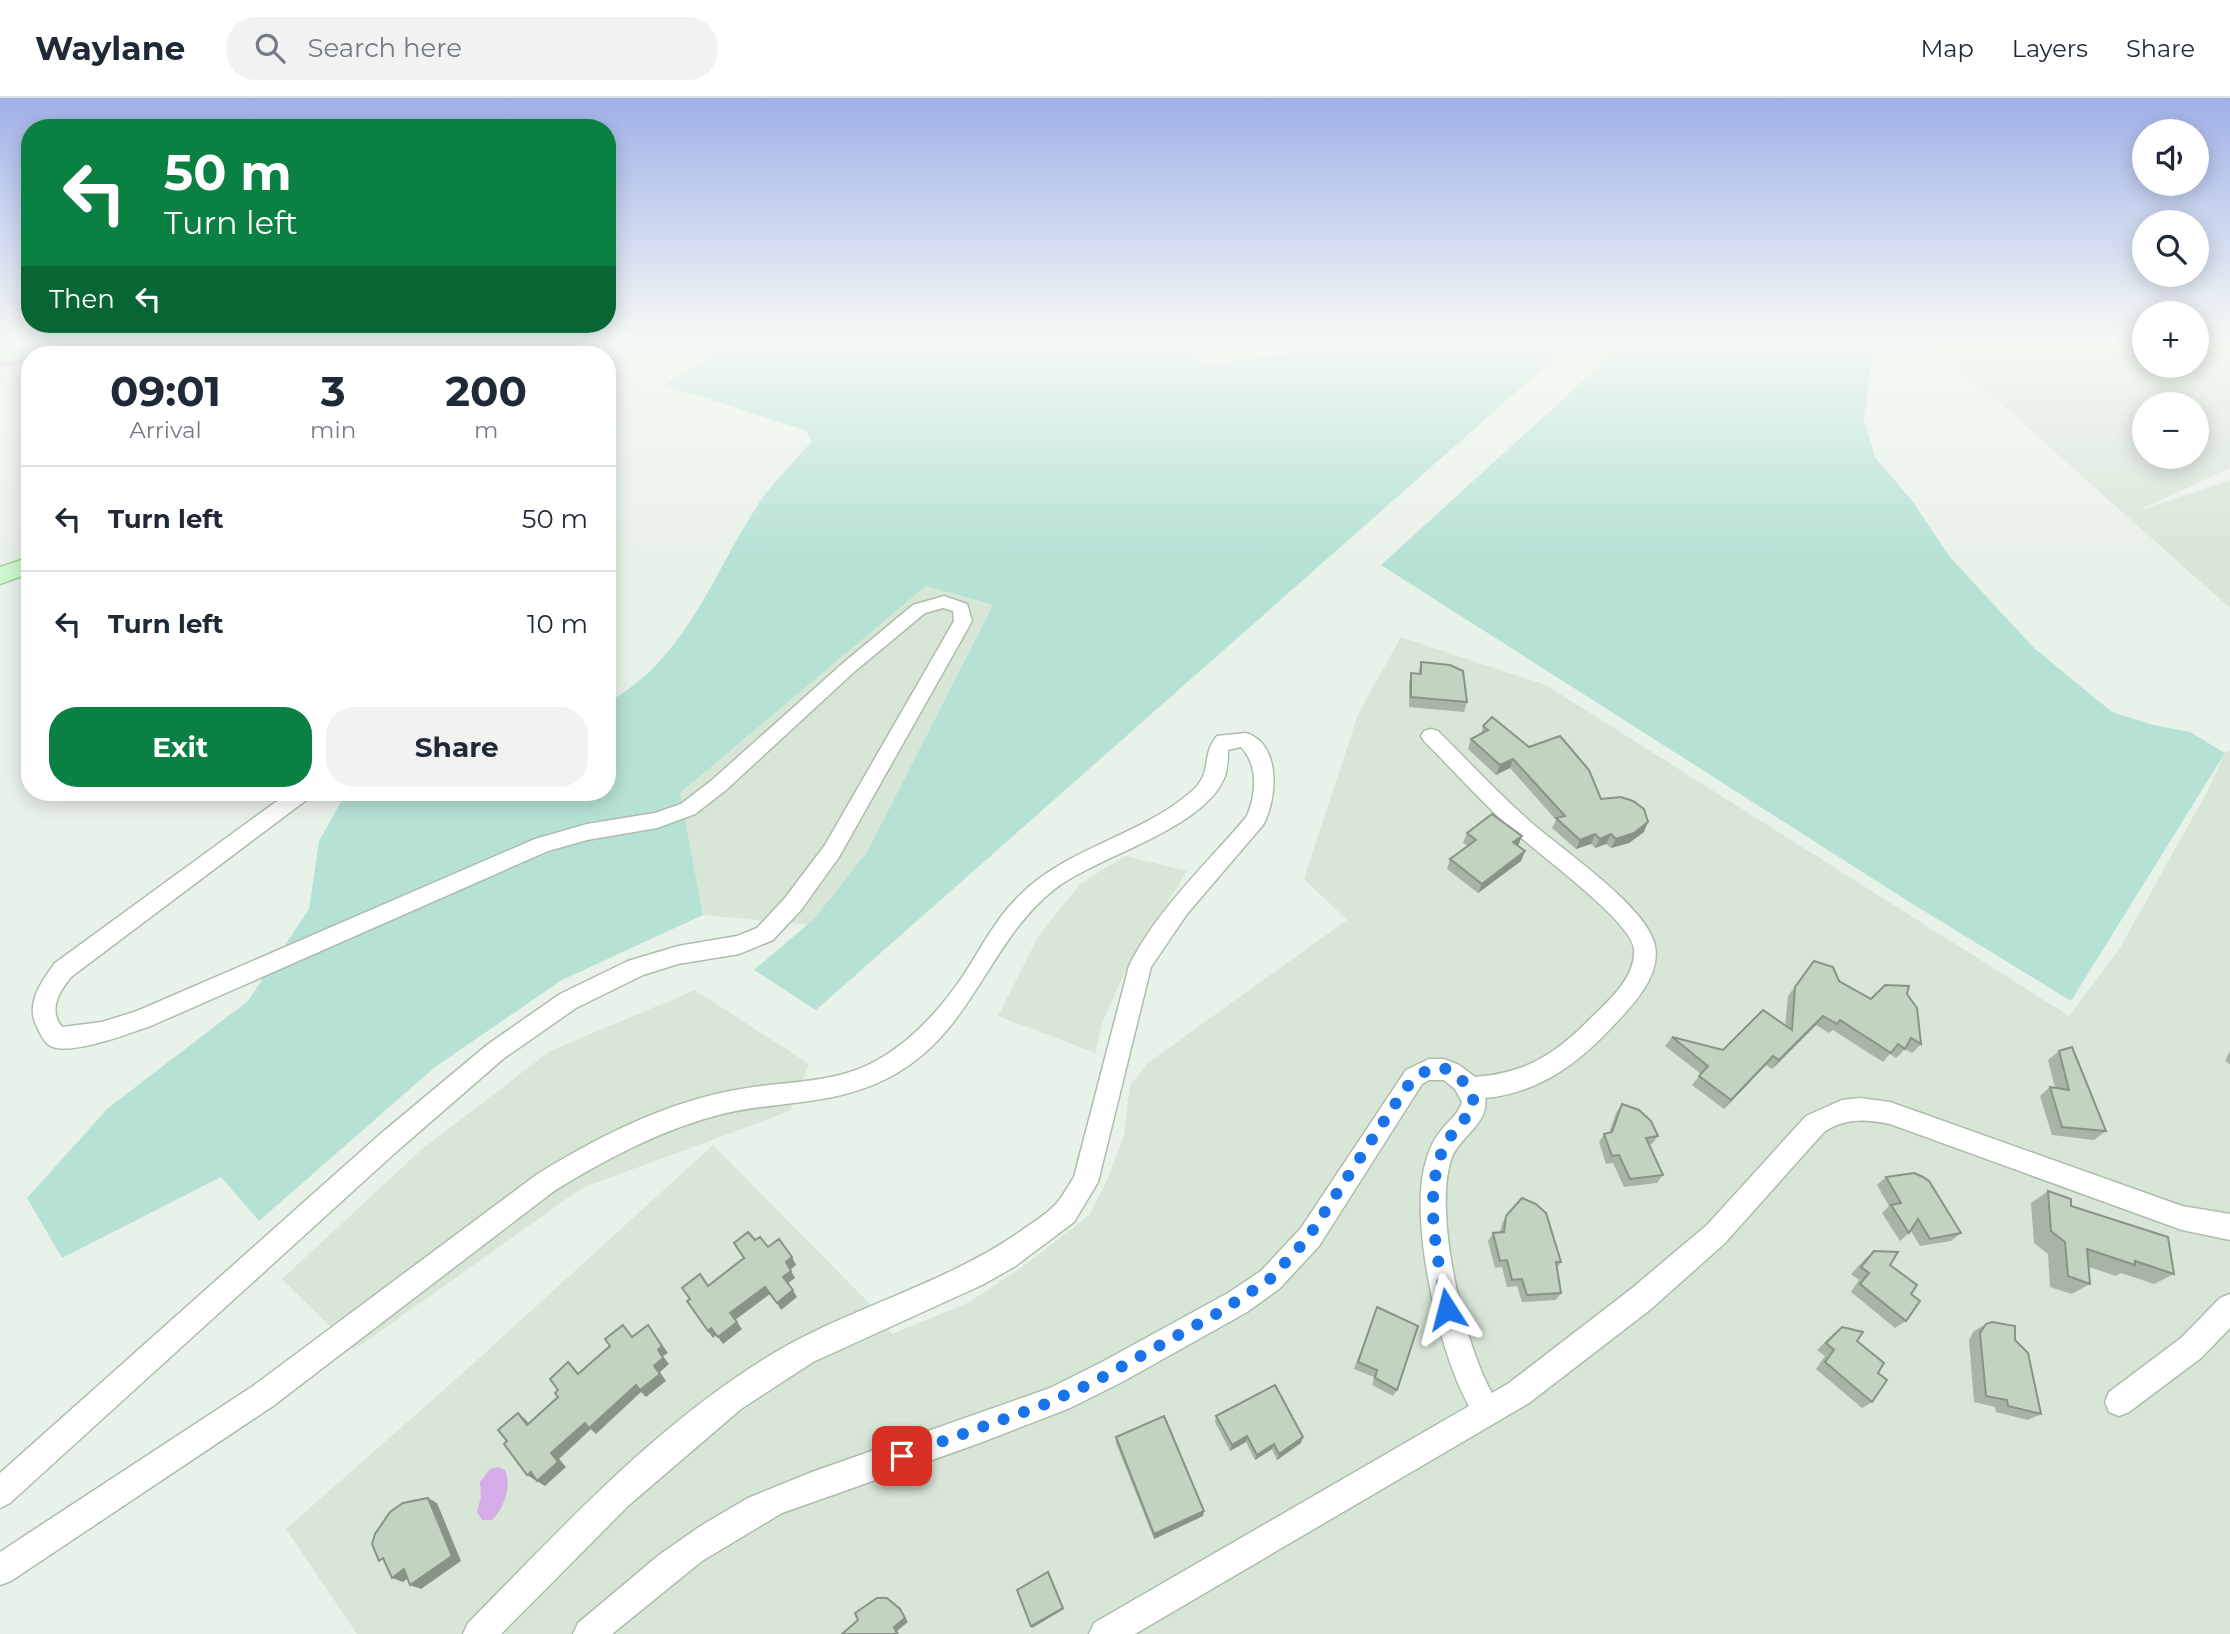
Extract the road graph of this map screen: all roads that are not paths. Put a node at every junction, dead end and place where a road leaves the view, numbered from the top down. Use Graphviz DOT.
graph roads {
  1 [pos="21,568"];
  2 [pos="0,576"];
  3 [pos="1431,736"];
  4 [pos="291,801"];
  5 [pos="1469,1088"];
  6 [pos="2230,1227"];
  7 [pos="2230,1308"];
  8 [pos="2119,1402"];
  9 [pos="1488,1413"];
  10 [pos="0,1493"];
  11 [pos="0,1570"];
  12 [pos="479,1634"];
  13 [pos="589,1634"];
  14 [pos="1105,1634"];
  1 -- 2 [label="street"];
  3 -- 5 [label="street"];
  4 -- 10 [label="street"];
  5 -- 9 [label="street"];
  5 -- 13 [label="street"];
  6 -- 9 [label="street"];
  7 -- 8 [label="street"];
  9 -- 14 [label="street"];
  11 -- 12 [label="street"];
}
